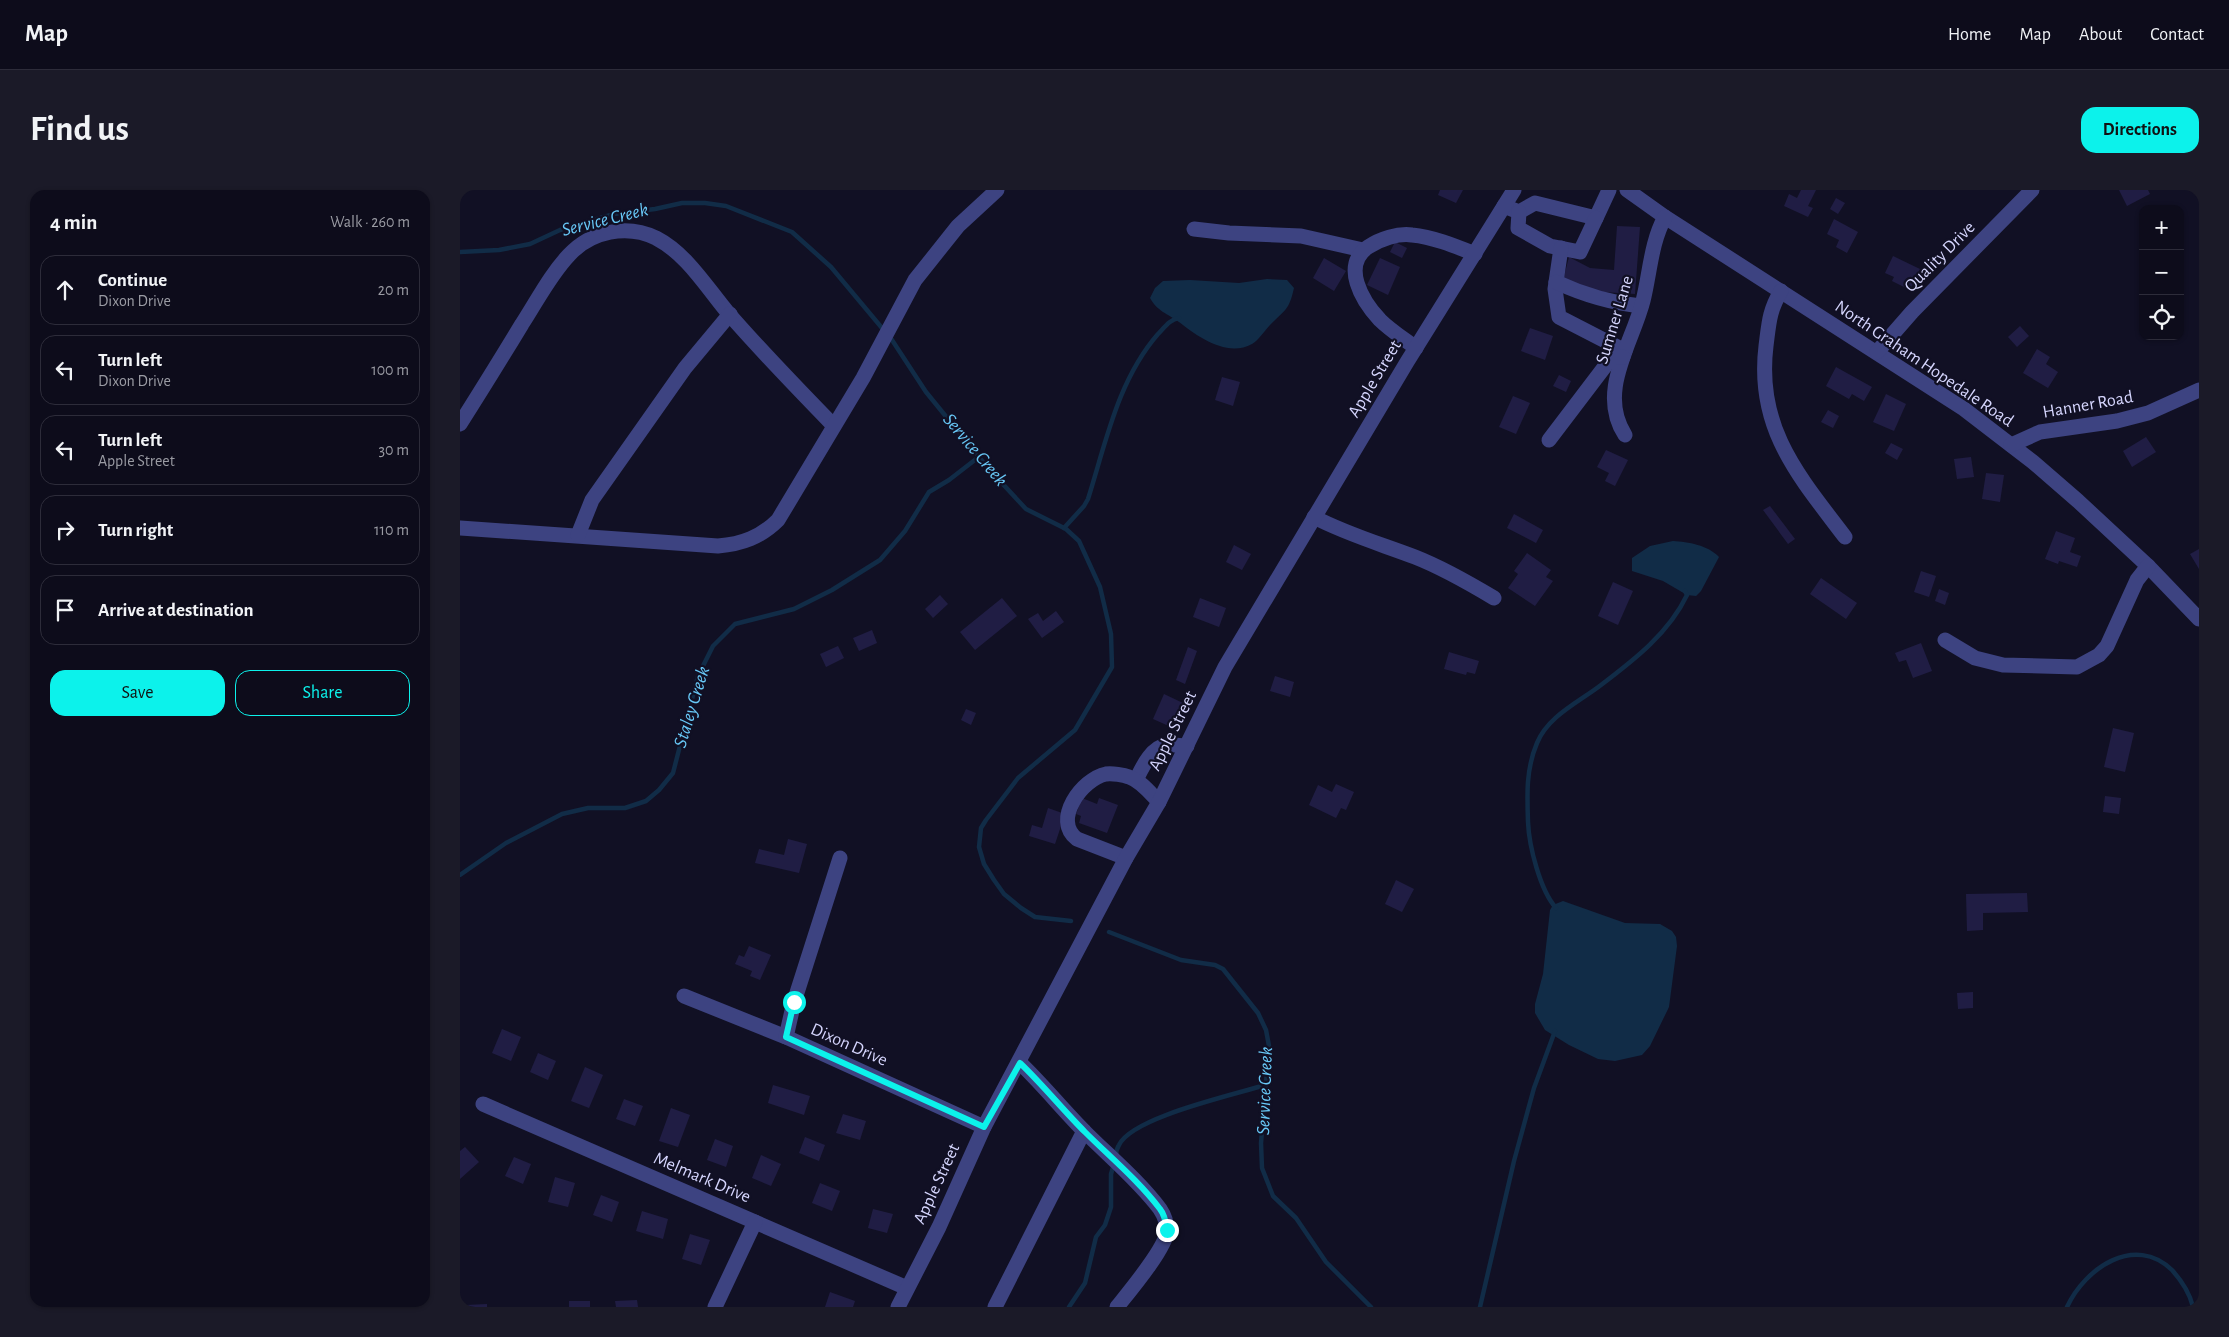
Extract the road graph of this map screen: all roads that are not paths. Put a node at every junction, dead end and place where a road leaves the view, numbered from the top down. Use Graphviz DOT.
graph roads {
  1 [pos="997,190"];
  2 [pos="1514,190"];
  3 [pos="1609,190"];
  4 [pos="1627,190"];
  5 [pos="2032,190"];
  6 [pos="1504,206"];
  7 [pos="1520,212"];
  8 [pos="1664,216"];
  9 [pos="1596,218"];
  10 [pos="1194,229"];
  11 [pos="1561,248"];
  12 [pos="1363,250"];
  13 [pos="1475,254"];
  14 [pos="1556,282"];
  15 [pos="1781,291"];
  16 [pos="1641,306"];
  17 [pos="730,314"];
  18 [pos="1416,348"];
  19 [pos="1877,352"];
  20 [pos="1624,354"];
  21 [pos="2199,390"];
  22 [pos="460,424"];
  23 [pos="833,425"];
  24 [pos="1625,435"];
  25 [pos="1549,440"];
  26 [pos="2011,445"];
  27 [pos="1314,518"];
  28 [pos="460,528"];
  29 [pos="578,535"];
  30 [pos="1844,537"];
  31 [pos="2148,566"];
  32 [pos="1494,598"];
  33 [pos="2197,613"];
  34 [pos="1945,640"];
  35 [pos="1187,746"];
  36 [pos="1136,780"];
  37 [pos="1159,802"];
  38 [pos="840,858"];
  39 [pos="1126,858"];
  40 [pos="684,996"];
  41 [pos="786,1037"];
  42 [pos="1020,1063"];
  43 [pos="482,1104"];
  44 [pos="984,1127"];
  45 [pos="1084,1131"];
  46 [pos="755,1222"];
  47 [pos="907,1288"];
  48 [pos="715,1307"];
  49 [pos="898,1307"];
  50 [pos="995,1307"];
  51 [pos="1117,1307"];
  1 -- 23 [label="street"];
  2 -- 6 [label="street, Apple Street"];
  3 -- 9 [label="street"];
  4 -- 8 [label="street, North Graham Hopedale Road"];
  5 -- 19 [label="street, Quality Drive"];
  6 -- 7 [label="street"];
  6 -- 13 [label="street, Apple Street"];
  7 -- 9 [label="street"];
  7 -- 11 [label="street"];
  8 -- 15 [label="street, North Graham Hopedale Road"];
  8 -- 16 [label="street, Sumner Lane"];
  9 -- 11 [label="street"];
  10 -- 12 [label="street"];
  11 -- 14 [label="street"];
  12 -- 13 [label="street"];
  12 -- 18 [label="street"];
  13 -- 18 [label="street, Apple Street"];
  14 -- 16 [label="street"];
  14 -- 20 [label="street"];
  15 -- 19 [label="street, North Graham Hopedale Road"];
  15 -- 30 [label="street"];
  16 -- 20 [label="street, Sumner Lane"];
  17 -- 22 [label="street"];
  17 -- 23 [label="street"];
  17 -- 29 [label="street"];
  18 -- 27 [label="street, Apple Street"];
  19 -- 26 [label="street, North Graham Hopedale Road"];
  20 -- 24 [label="street, Sumner Lane"];
  20 -- 25 [label="street"];
  21 -- 26 [label="street, Hanner Road"];
  23 -- 29 [label="street"];
  26 -- 31 [label="street, North Graham Hopedale Road"];
  27 -- 32 [label="street"];
  27 -- 35 [label="street, Apple Street"];
  28 -- 29 [label="street"];
  31 -- 33 [label="street, North Graham Hopedale Road"];
  31 -- 34 [label="street"];
  35 -- 36 [label="street"];
  35 -- 37 [label="street, Apple Street"];
  36 -- 37 [label="street"];
  36 -- 39 [label="street"];
  37 -- 39 [label="street, Apple Street"];
  38 -- 41 [label="street, Dixon Drive"];
  39 -- 42 [label="street, Apple Street"];
  40 -- 41 [label="street"];
  41 -- 44 [label="street, Dixon Drive"];
  42 -- 44 [label="street, Apple Street"];
  42 -- 45 [label="street"];
  43 -- 46 [label="street, Melmark Drive"];
  44 -- 47 [label="street, Apple Street"];
  45 -- 50 [label="street"];
  45 -- 51 [label="street"];
  46 -- 47 [label="street, Melmark Drive"];
  46 -- 48 [label="street"];
  47 -- 49 [label="street, Apple Street"];
}
